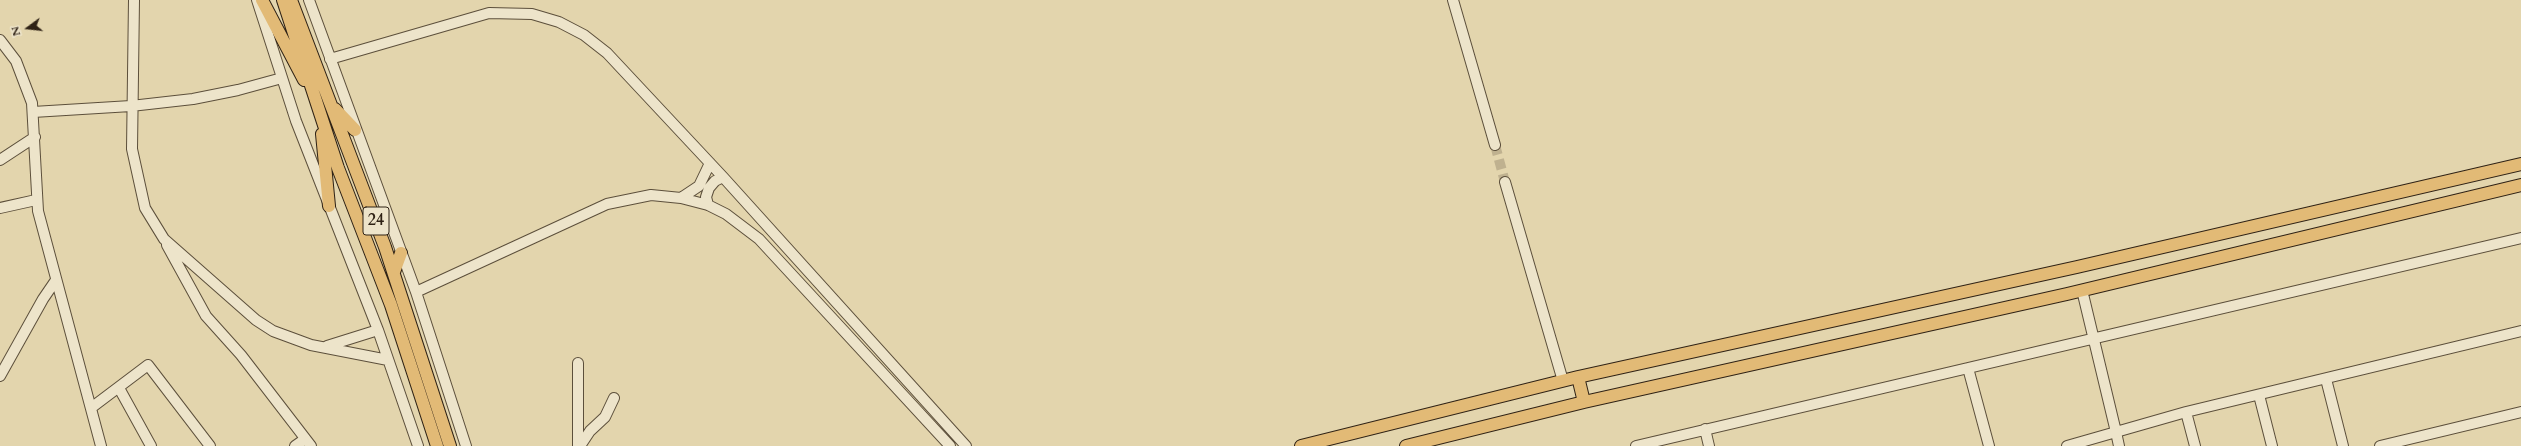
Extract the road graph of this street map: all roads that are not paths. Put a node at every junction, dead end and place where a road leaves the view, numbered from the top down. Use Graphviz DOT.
graph roads {
  1 [pos="134,0"];
  2 [pos="257,0"];
  3 [pos="262,0"];
  4 [pos="283,0"];
  5 [pos="291,0"];
  6 [pos="296,0"];
  7 [pos="309,0"];
  8 [pos="1453,0"];
  9 [pos="300,19"];
  10 [pos="0,40"];
  11 [pos="330,59"];
  12 [pos="282,78"];
  13 [pos="314,93"];
  14 [pos="131,106"];
  15 [pos="332,106"];
  16 [pos="319,109"];
  17 [pos="33,112"];
  18 [pos="355,130"];
  19 [pos="35,137"];
  20 [pos="1495,145"];
  21 [pos="0,160"];
  22 [pos="710,163"];
  23 [pos="2521,164"];
  24 [pos="723,177"];
  25 [pos="1505,182"];
  26 [pos="2521,184"];
  27 [pos="681,198"];
  28 [pos="36,200"];
  29 [pos="708,205"];
  30 [pos="329,206"];
  31 [pos="0,208"];
  32 [pos="2521,238"];
  33 [pos="164,239"];
  34 [pos="402,253"];
  35 [pos="394,272"];
  36 [pos="56,280"];
  37 [pos="2082,290"];
  38 [pos="416,292"];
  39 [pos="378,330"];
  40 [pos="2521,331"];
  41 [pos="2092,339"];
  42 [pos="327,346"];
  43 [pos="388,360"];
  44 [pos="578,363"];
  45 [pos="1968,368"];
  46 [pos="0,376"];
  47 [pos="1578,378"];
  48 [pos="2326,379"];
  49 [pos="1563,381"];
  50 [pos="119,388"];
  51 [pos="2259,395"];
  52 [pos="614,398"];
  53 [pos="1584,402"];
  54 [pos="91,408"];
  55 [pos="2186,412"];
  56 [pos="2521,412"];
  57 [pos="1705,429"];
  58 [pos="2116,432"];
  59 [pos="308,443"];
  60 [pos="101,446"];
  61 [pos="151,446"];
  62 [pos="210,446"];
  63 [pos="295,446"];
  64 [pos="418,446"];
  65 [pos="437,446"];
  66 [pos="450,446"];
  67 [pos="466,446"];
  68 [pos="579,446"];
  69 [pos="950,446"];
  70 [pos="966,446"];
  71 [pos="1301,446"];
  72 [pos="1406,446"];
  73 [pos="1636,446"];
  74 [pos="1709,446"];
  75 [pos="1989,446"];
  76 [pos="2067,446"];
  77 [pos="2119,446"];
  78 [pos="2195,446"];
  79 [pos="2272,446"];
  80 [pos="2343,446"];
  81 [pos="2380,446"];
  1 -- 14 [label="street"];
  2 -- 12 [label="street"];
  3 -- 13 [label="main road"];
  4 -- 13 [label="main road, 24"];
  5 -- 9 [label="main road, 24"];
  6 -- 9 [label="main road"];
  7 -- 11 [label="street"];
  8 -- 20 [label="street"];
  9 -- 15 [label="main road, 24"];
  10 -- 17 [label="street"];
  11 -- 18 [label="street"];
  11 -- 22 [label="street"];
  12 -- 14 [label="street"];
  12 -- 30 [label="street"];
  13 -- 16 [label="main road, 24"];
  14 -- 17 [label="street"];
  14 -- 33 [label="street"];
  15 -- 18 [label="main road"];
  15 -- 35 [label="main road, 24"];
  16 -- 30 [label="main road"];
  16 -- 65 [label="main road, 24"];
  17 -- 19 [label="street"];
  18 -- 34 [label="street"];
  19 -- 21 [label="street"];
  19 -- 28 [label="street"];
  22 -- 24 [label="street"];
  22 -- 27 [label="street"];
  23 -- 47 [label="main road"];
  24 -- 29 [label="street"];
  24 -- 70 [label="street"];
  25 -- 49 [label="street"];
  26 -- 37 [label="main road"];
  27 -- 29 [label="street"];
  27 -- 38 [label="street"];
  28 -- 31 [label="street"];
  28 -- 36 [label="street"];
  29 -- 69 [label="street"];
  30 -- 39 [label="street"];
  32 -- 41 [label="street"];
  33 -- 42 [label="street"];
  33 -- 59 [label="street"];
  34 -- 35 [label="main road"];
  34 -- 38 [label="street"];
  35 -- 66 [label="main road, 24"];
  36 -- 46 [label="street"];
  36 -- 54 [label="street"];
  37 -- 41 [label="street"];
  37 -- 53 [label="main road"];
  38 -- 67 [label="street"];
  39 -- 42 [label="street"];
  39 -- 43 [label="street"];
  40 -- 48 [label="street"];
  41 -- 45 [label="street"];
  41 -- 58 [label="street"];
  42 -- 43 [label="street"];
  43 -- 64 [label="street"];
  44 -- 68 [label="street"];
  45 -- 57 [label="street"];
  45 -- 75 [label="street"];
  47 -- 49 [label="main road"];
  47 -- 53 [label="main road"];
  48 -- 51 [label="street"];
  48 -- 80 [label="street"];
  49 -- 71 [label="main road"];
  50 -- 54 [label="street"];
  50 -- 61 [label="street"];
  50 -- 62 [label="street"];
  51 -- 55 [label="street"];
  51 -- 79 [label="street"];
  52 -- 68 [label="street"];
  53 -- 72 [label="main road"];
  54 -- 60 [label="street"];
  55 -- 58 [label="street"];
  55 -- 78 [label="street"];
  56 -- 81 [label="street"];
  57 -- 73 [label="street"];
  57 -- 74 [label="street"];
  58 -- 76 [label="street"];
  58 -- 77 [label="street"];
  59 -- 63 [label="street"];
}
